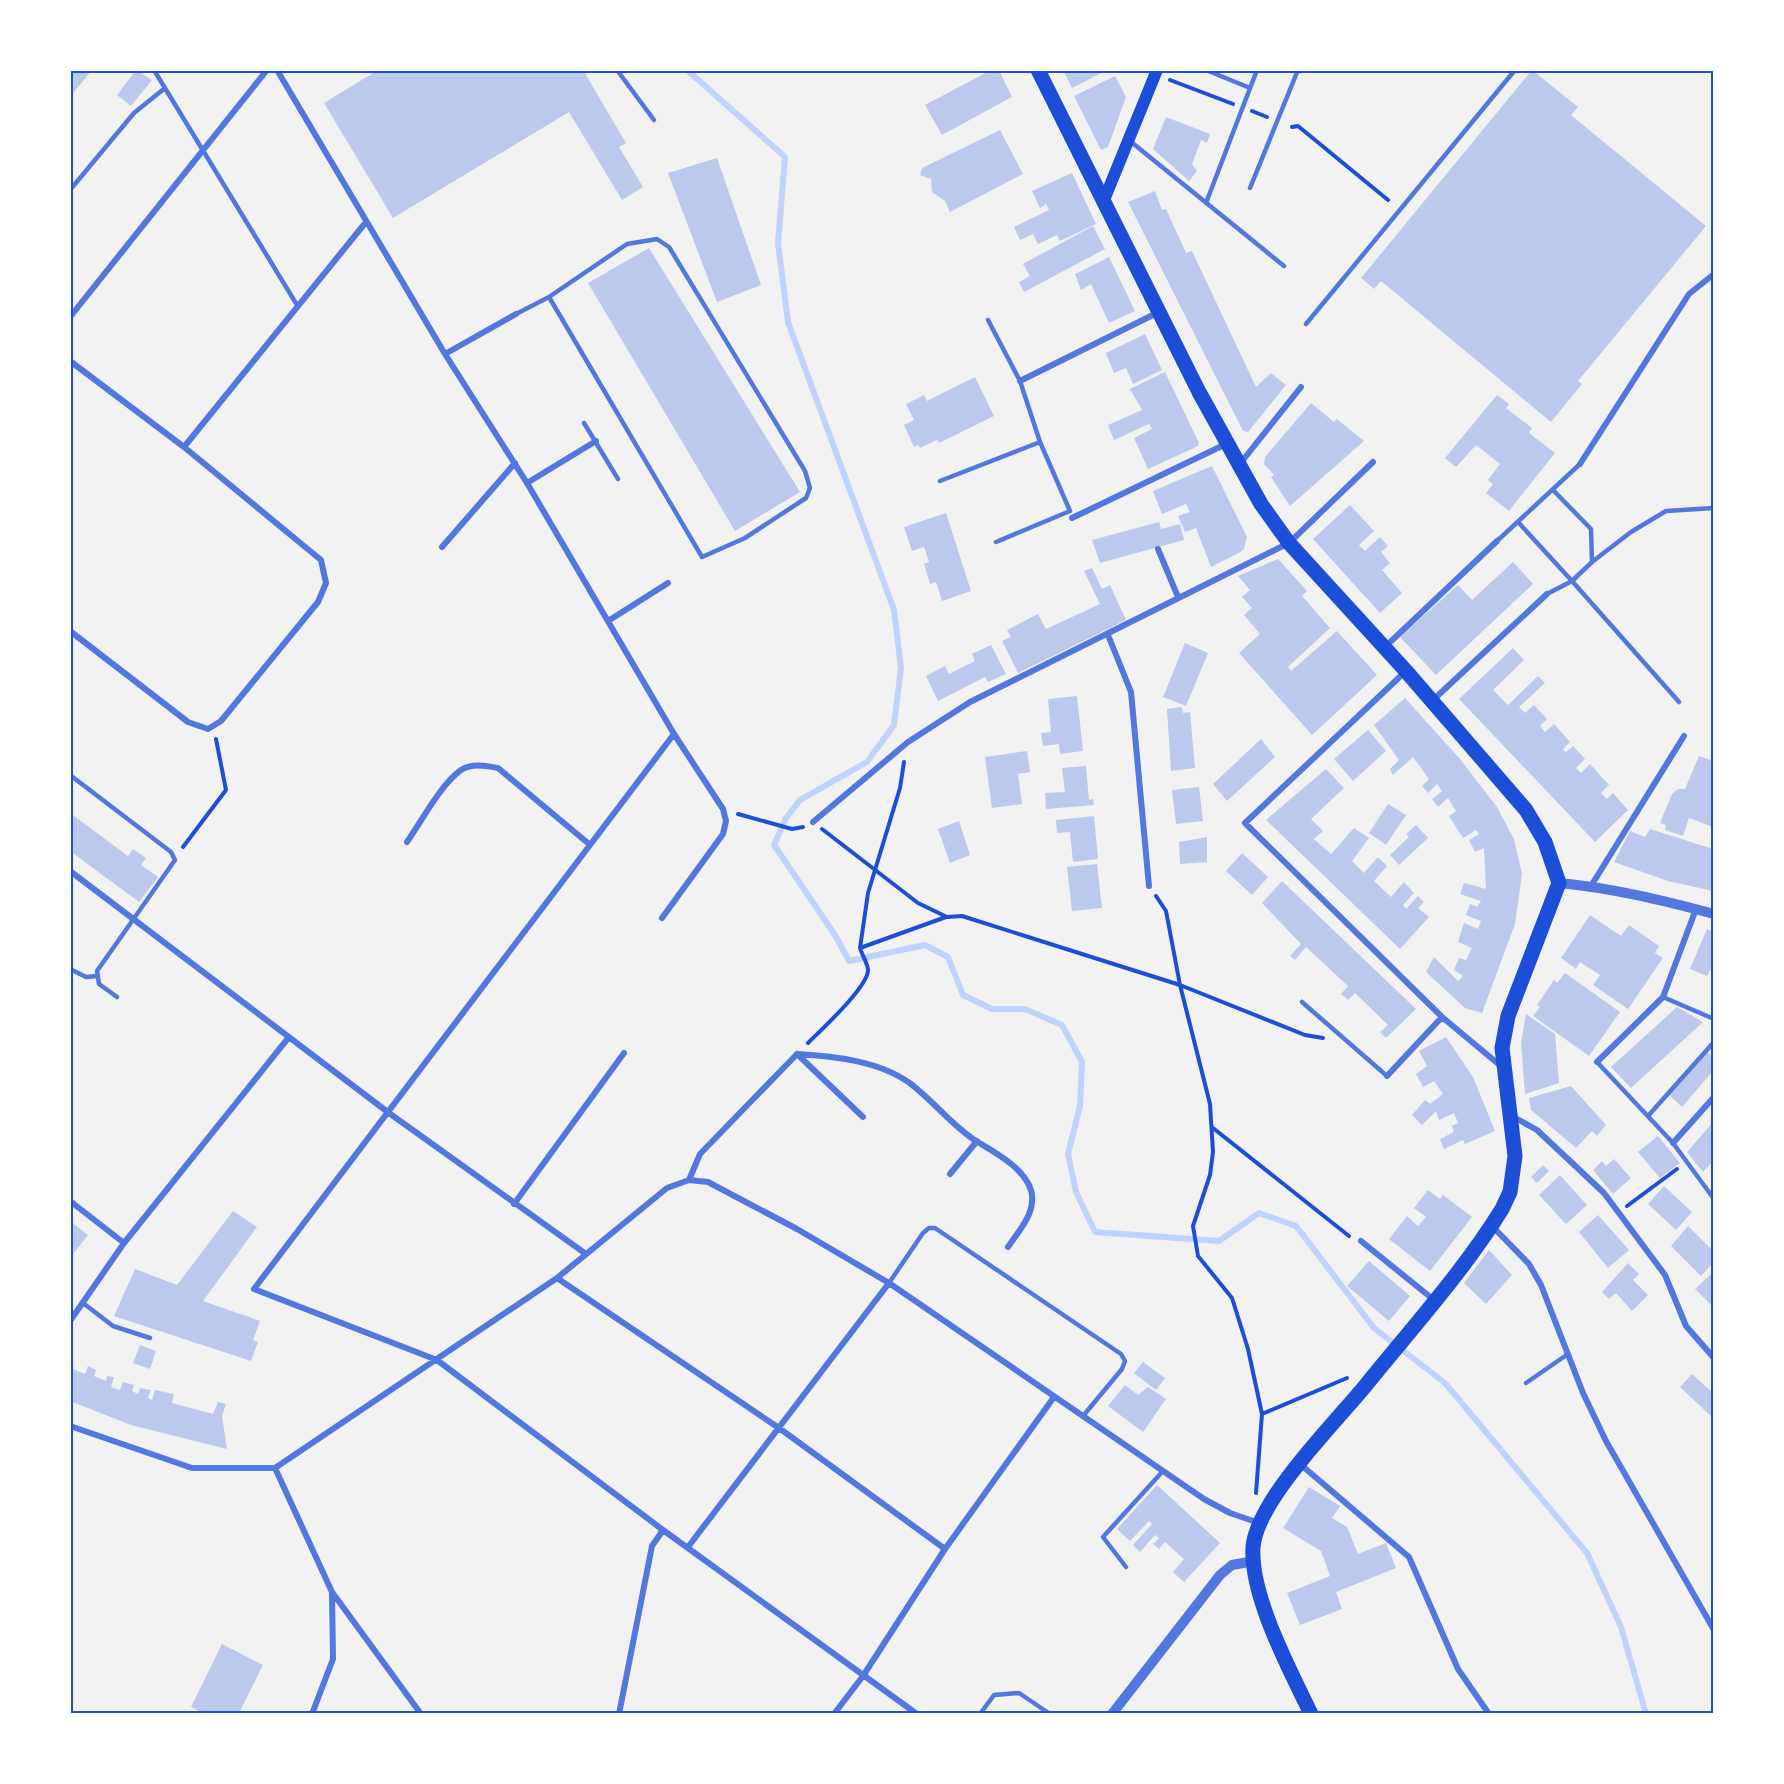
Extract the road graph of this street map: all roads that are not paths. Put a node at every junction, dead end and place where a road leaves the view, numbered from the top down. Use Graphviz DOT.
graph roads {
  1 [pos="154,70"];
  2 [pos="267,70"];
  3 [pos="277,70"];
  4 [pos="617,70"];
  5 [pos="1038,70"];
  6 [pos="1156,70"];
  7 [pos="1206,70"];
  8 [pos="1257,70"];
  9 [pos="1298,70"];
  10 [pos="1515,70"];
  11 [pos="165,88"];
  12 [pos="1250,88"];
  13 [pos="654,120"];
  14 [pos="1129,141"];
  15 [pos="203,148"];
  16 [pos="1250,188"];
  17 [pos="70,189"];
  18 [pos="1104,200"];
  19 [pos="1206,203"];
  20 [pos="366,222"];
  21 [pos="1284,266"];
  22 [pos="1713,274"];
  23 [pos="549,297"];
  24 [pos="297,304"];
  25 [pos="1159,312"];
  26 [pos="516,314"];
  27 [pos="71,316"];
  28 [pos="988,320"];
  29 [pos="1306,324"];
  30 [pos="445,354"];
  31 [pos="70,361"];
  32 [pos="1020,381"];
  33 [pos="1301,387"];
  34 [pos="584,423"];
  35 [pos="596,441"];
  36 [pos="1040,442"];
  37 [pos="1227,444"];
  38 [pos="184,447"];
  39 [pos="1373,462"];
  40 [pos="514,463"];
  41 [pos="1580,464"];
  42 [pos="1239,465"];
  43 [pos="618,479"];
  44 [pos="940,482"];
  45 [pos="527,483"];
  46 [pos="1553,490"];
  47 [pos="1713,508"];
  48 [pos="1070,511"];
  49 [pos="1072,518"];
  50 [pos="1518,522"];
  51 [pos="1497,541"];
  52 [pos="996,542"];
  53 [pos="1289,543"];
  54 [pos="442,547"];
  55 [pos="1158,549"];
  56 [pos="1592,562"];
  57 [pos="1572,581"];
  58 [pos="668,583"];
  59 [pos="1547,594"];
  60 [pos="1178,597"];
  61 [pos="608,621"];
  62 [pos="70,631"];
  63 [pos="1108,635"];
  64 [pos="1385,647"];
  65 [pos="1406,671"];
  66 [pos="1432,701"];
  67 [pos="1679,702"];
  68 [pos="674,734"];
  69 [pos="1684,736"];
  70 [pos="70,776"];
  71 [pos="813,822"];
  72 [pos="407,842"];
  73 [pos="589,844"];
  74 [pos="70,871"];
  75 [pos="1559,883"];
  76 [pos="1149,886"];
  77 [pos="1591,886"];
  78 [pos="1696,909"];
  79 [pos="1713,914"];
  80 [pos="132,918"];
  81 [pos="662,918"];
  82 [pos="70,969"];
  83 [pos="97,976"];
  84 [pos="117,997"];
  85 [pos="1663,997"];
  86 [pos="1302,1002"];
  87 [pos="1442,1017"];
  88 [pos="1713,1019"];
  89 [pos="289,1037"];
  90 [pos="1713,1042"];
  91 [pos="624,1053"];
  92 [pos="797,1054"];
  93 [pos="1597,1062"];
  94 [pos="1502,1067"];
  95 [pos="1387,1076"];
  96 [pos="1713,1097"];
  97 [pos="389,1113"];
  98 [pos="1512,1116"];
  99 [pos="1648,1116"];
  100 [pos="863,1117"];
  101 [pos="977,1141"];
  102 [pos="1673,1143"];
  103 [pos="950,1174"];
  104 [pos="689,1180"];
  105 [pos="1713,1198"];
  106 [pos="70,1201"];
  107 [pos="514,1204"];
  108 [pos="1492,1225"];
  109 [pos="1361,1241"];
  110 [pos="124,1243"];
  111 [pos="1008,1247"];
  112 [pos="586,1254"];
  113 [pos="557,1278"];
  114 [pos="889,1283"];
  115 [pos="1435,1300"];
  116 [pos="83,1303"];
  117 [pos="70,1321"];
  118 [pos="150,1338"];
  119 [pos="1568,1354"];
  120 [pos="1713,1359"];
  121 [pos="437,1360"];
  122 [pos="1526,1383"];
  123 [pos="1054,1396"];
  124 [pos="1083,1416"];
  125 [pos="70,1426"];
  126 [pos="779,1428"];
  127 [pos="1300,1464"];
  128 [pos="275,1468"];
  129 [pos="1163,1471"];
  130 [pos="1262,1517"];
  131 [pos="663,1530"];
  132 [pos="688,1547"];
  133 [pos="945,1549"];
  134 [pos="1254,1561"];
  135 [pos="1126,1567"];
  136 [pos="332,1592"];
  137 [pos="1713,1630"];
  138 [pos="863,1676"];
  139 [pos="312,1713"];
  140 [pos="421,1713"];
  141 [pos="619,1713"];
  142 [pos="834,1713"];
  143 [pos="917,1713"];
  144 [pos="980,1713"];
  145 [pos="1050,1713"];
  146 [pos="1112,1713"];
  147 [pos="1311,1713"];
  148 [pos="1489,1713"];
  1 -- 11 [label="lane"];
  2 -- 15 [label="street"];
  3 -- 20 [label="street"];
  4 -- 13 [label="lane"];
  5 -- 18 [label="highway"];
  6 -- 14 [label="main road"];
  7 -- 12 [label="lane"];
  8 -- 12 [label="lane"];
  9 -- 16 [label="lane"];
  10 -- 29 [label="lane"];
  11 -- 15 [label="lane"];
  11 -- 17 [label="lane"];
  12 -- 19 [label="lane"];
  14 -- 18 [label="main road"];
  14 -- 19 [label="lane"];
  15 -- 24 [label="lane"];
  15 -- 27 [label="street"];
  18 -- 25 [label="highway"];
  19 -- 21 [label="lane"];
  20 -- 24 [label="street"];
  20 -- 30 [label="street"];
  22 -- 41 [label="street"];
  23 -- 23 [label="lane"];
  23 -- 26 [label="lane"];
  24 -- 38 [label="street"];
  25 -- 32 [label="street"];
  25 -- 37 [label="highway"];
  26 -- 30 [label="street"];
  28 -- 32 [label="lane"];
  30 -- 40 [label="street"];
  31 -- 38 [label="street"];
  32 -- 36 [label="lane"];
  33 -- 42 [label="street"];
  34 -- 35 [label="lane"];
  35 -- 43 [label="lane"];
  35 -- 45 [label="street"];
  36 -- 44 [label="lane"];
  36 -- 48 [label="lane"];
  37 -- 42 [label="highway"];
  37 -- 49 [label="street"];
  38 -- 62 [label="street"];
  39 -- 53 [label="street"];
  40 -- 45 [label="street"];
  40 -- 54 [label="street"];
  41 -- 46 [label="lane"];
  42 -- 53 [label="highway"];
  45 -- 61 [label="street"];
  46 -- 50 [label="lane"];
  46 -- 56 [label="lane"];
  47 -- 56 [label="lane"];
  48 -- 49 [label="lane"];
  48 -- 52 [label="lane"];
  50 -- 51 [label="lane"];
  50 -- 57 [label="lane"];
  51 -- 64 [label="street"];
  53 -- 60 [label="street"];
  53 -- 64 [label="highway"];
  55 -- 60 [label="street"];
  56 -- 57 [label="lane"];
  57 -- 59 [label="lane"];
  57 -- 67 [label="lane"];
  58 -- 61 [label="street"];
  59 -- 66 [label="street"];
  60 -- 63 [label="street"];
  61 -- 68 [label="street"];
  63 -- 71 [label="street"];
  63 -- 76 [label="street"];
  64 -- 65 [label="highway"];
  65 -- 66 [label="highway"];
  65 -- 87 [label="street"];
  66 -- 75 [label="highway"];
  68 -- 73 [label="street"];
  68 -- 81 [label="street"];
  69 -- 77 [label="street"];
  70 -- 80 [label="lane"];
  72 -- 73 [label="street"];
  73 -- 97 [label="street"];
  74 -- 80 [label="street"];
  75 -- 77 [label="street"];
  75 -- 94 [label="highway"];
  77 -- 78 [label="street"];
  78 -- 79 [label="street"];
  78 -- 85 [label="street"];
  80 -- 83 [label="lane"];
  80 -- 89 [label="street"];
  82 -- 83 [label="lane"];
  83 -- 84 [label="lane"];
  85 -- 88 [label="lane"];
  85 -- 93 [label="street"];
  86 -- 95 [label="lane"];
  87 -- 94 [label="street"];
  87 -- 95 [label="street"];
  89 -- 97 [label="street"];
  89 -- 110 [label="street"];
  90 -- 99 [label="lane"];
  91 -- 107 [label="street"];
  92 -- 100 [label="street"];
  92 -- 101 [label="street"];
  92 -- 104 [label="street"];
  93 -- 99 [label="lane"];
  94 -- 98 [label="highway"];
  96 -- 102 [label="street"];
  97 -- 107 [label="street"];
  97 -- 121 [label="street"];
  98 -- 108 [label="highway"];
  98 -- 120 [label="street"];
  99 -- 102 [label="lane"];
  101 -- 103 [label="street"];
  101 -- 111 [label="street"];
  102 -- 105 [label="lane"];
  104 -- 112 [label="street"];
  104 -- 114 [label="street"];
  106 -- 110 [label="street"];
  107 -- 112 [label="street"];
  108 -- 115 [label="highway"];
  108 -- 119 [label="street"];
  109 -- 115 [label="street"];
  110 -- 116 [label="street"];
  112 -- 113 [label="street"];
  113 -- 121 [label="street"];
  113 -- 126 [label="street"];
  114 -- 123 [label="street"];
  114 -- 124 [label="lane"];
  114 -- 126 [label="street"];
  115 -- 127 [label="highway"];
  116 -- 117 [label="street"];
  116 -- 118 [label="lane"];
  119 -- 122 [label="lane"];
  119 -- 137 [label="street"];
  121 -- 128 [label="street"];
  121 -- 131 [label="street"];
  123 -- 124 [label="street"];
  123 -- 133 [label="street"];
  124 -- 129 [label="street"];
  125 -- 128 [label="street"];
  126 -- 132 [label="street"];
  126 -- 133 [label="street"];
  127 -- 130 [label="highway"];
  127 -- 148 [label="street"];
  128 -- 136 [label="street"];
  129 -- 130 [label="street"];
  129 -- 135 [label="lane"];
  130 -- 134 [label="highway"];
  131 -- 132 [label="street"];
  131 -- 141 [label="street"];
  132 -- 138 [label="street"];
  133 -- 138 [label="street"];
  134 -- 146 [label="street"];
  134 -- 147 [label="highway"];
  136 -- 139 [label="street"];
  136 -- 140 [label="street"];
  138 -- 142 [label="street"];
  138 -- 143 [label="street"];
  144 -- 145 [label="lane"];
}
